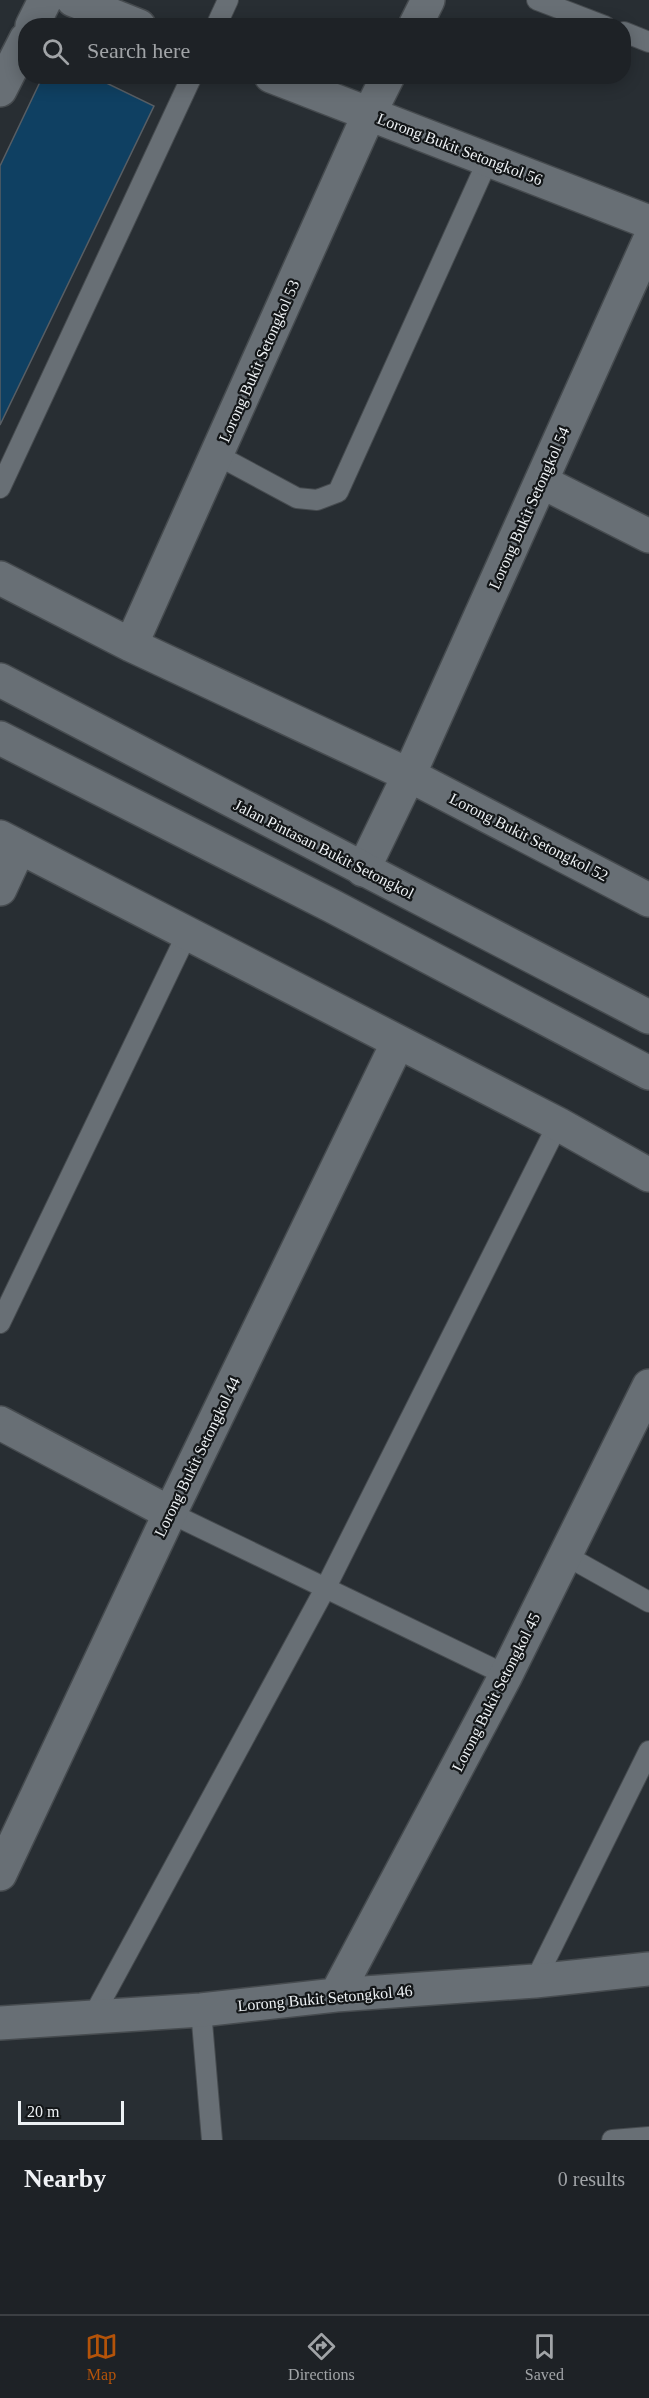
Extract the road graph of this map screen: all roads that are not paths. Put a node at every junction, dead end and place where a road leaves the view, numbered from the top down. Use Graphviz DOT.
graph roads {
  1 [pos="45,0"];
  2 [pos="73,0"];
  3 [pos="228,0"];
  4 [pos="428,0"];
  5 [pos="537,0"];
  6 [pos="36,18"];
  7 [pos="119,18"];
  8 [pos="220,18"];
  9 [pos="419,18"];
  10 [pos="584,18"];
  11 [pos="631,35"];
  12 [pos="649,42"];
  13 [pos="18,55"];
  14 [pos="188,84"];
  15 [pos="292,84"];
  16 [pos="384,84"];
  17 [pos="0,90"];
  18 [pos="369,114"];
  19 [pos="488,160"];
  20 [pos="649,222"];
  21 [pos="649,241"];
  22 [pos="217,455"];
  23 [pos="542,482"];
  24 [pos="0,488"];
  25 [pos="649,536"];
  26 [pos="0,578"];
  27 [pos="131,645"];
  28 [pos="0,680"];
  29 [pos="0,738"];
  30 [pos="403,789"];
  31 [pos="10,843"];
  32 [pos="369,857"];
  33 [pos="0,889"];
  34 [pos="649,900"];
  35 [pos="187,934"];
  36 [pos="649,1017"];
  37 [pos="398,1042"];
  38 [pos="649,1073"];
  39 [pos="558,1124"];
  40 [pos="649,1175"];
  41 [pos="0,1323"];
  42 [pos="649,1386"];
  43 [pos="0,1423"];
  44 [pos="170,1513"];
  45 [pos="565,1555"];
  46 [pos="326,1587"];
  47 [pos="649,1602"];
  48 [pos="506,1675"];
  49 [pos="649,1751"];
  50 [pos="2,1864"];
  51 [pos="649,1969"];
  52 [pos="535,1981"];
  53 [pos="336,1995"];
  54 [pos="201,2010"];
  55 [pos="92,2018"];
  56 [pos="0,2023"];
  57 [pos="649,2137"];
  58 [pos="212,2140"];
  59 [pos="612,2140"];
  1 -- 6 [label="street"];
  2 -- 7 [label="street"];
  3 -- 8 [label="lane"];
  4 -- 9 [label="street"];
  5 -- 10 [label="lane"];
  11 -- 12 [label="lane"];
  13 -- 17 [label="street"];
  14 -- 24 [label="lane"];
  15 -- 18 [label="street, Lorong Bukit Setongkol 56"];
  16 -- 18 [label="street, Lorong Bukit Setongkol 53"];
  18 -- 19 [label="street, Lorong Bukit Setongkol 56"];
  18 -- 22 [label="street, Lorong Bukit Setongkol 53"];
  19 -- 20 [label="street, Lorong Bukit Setongkol 56"];
  19 -- 22 [label="lane"];
  21 -- 23 [label="street, Lorong Bukit Setongkol 54"];
  22 -- 27 [label="street, Lorong Bukit Setongkol 53"];
  23 -- 25 [label="street"];
  23 -- 30 [label="street, Lorong Bukit Setongkol 54"];
  26 -- 27 [label="street, Lorong Bukit Setongkol 52"];
  27 -- 30 [label="street, Lorong Bukit Setongkol 52"];
  28 -- 32 [label="street, Jalan Pintasan Bukit Setongkol"];
  29 -- 38 [label="street"];
  30 -- 32 [label="street, Lorong Bukit Setongkol 54"];
  30 -- 34 [label="street, Lorong Bukit Setongkol 52"];
  31 -- 33 [label="street"];
  31 -- 35 [label="street"];
  32 -- 36 [label="street, Jalan Pintasan Bukit Setongkol"];
  35 -- 37 [label="street"];
  35 -- 41 [label="lane"];
  37 -- 39 [label="street"];
  37 -- 44 [label="street, Lorong Bukit Setongkol 44"];
  39 -- 40 [label="street"];
  39 -- 46 [label="lane"];
  42 -- 45 [label="street, Lorong Bukit Setongkol 45"];
  43 -- 44 [label="street"];
  44 -- 46 [label="lane"];
  44 -- 50 [label="street, Lorong Bukit Setongkol 44"];
  45 -- 47 [label="lane"];
  45 -- 48 [label="street, Lorong Bukit Setongkol 45"];
  46 -- 48 [label="lane"];
  46 -- 55 [label="lane"];
  48 -- 53 [label="street, Lorong Bukit Setongkol 45"];
  49 -- 52 [label="lane"];
  51 -- 52 [label="street, Lorong Bukit Setongkol 46"];
  52 -- 53 [label="street, Lorong Bukit Setongkol 46"];
  53 -- 54 [label="street, Lorong Bukit Setongkol 46"];
  54 -- 55 [label="street, Lorong Bukit Setongkol 46"];
  54 -- 58 [label="lane"];
  55 -- 56 [label="street, Lorong Bukit Setongkol 46"];
  57 -- 59 [label="lane"];
}
